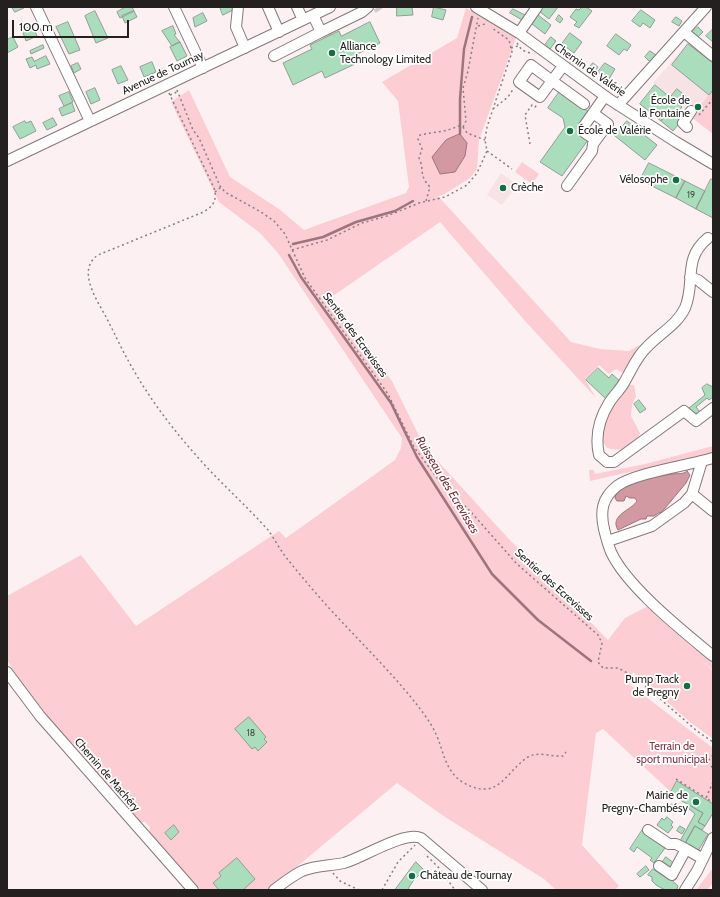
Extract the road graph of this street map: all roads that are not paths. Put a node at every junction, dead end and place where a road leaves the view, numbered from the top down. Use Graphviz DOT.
graph roads {
  1 [pos="36,7"];
  2 [pos="174,7"];
  3 [pos="238,7"];
  4 [pos="268,7"];
  5 [pos="297,7"];
  6 [pos="330,7"];
  7 [pos="368,7"];
  8 [pos="476,7"];
  9 [pos="536,7"];
  10 [pos="706,7"];
  11 [pos="313,15"];
  12 [pos="303,20"];
  13 [pos="278,32"];
  14 [pos="321,32"];
  15 [pos="684,32"];
  16 [pos="519,33"];
  17 [pos="246,48"];
  18 [pos="274,56"];
  19 [pos="713,56"];
  20 [pos="563,66"];
  21 [pos="203,68"];
  22 [pos="552,81"];
  23 [pos="605,96"];
  24 [pos="584,104"];
  25 [pos="618,105"];
  26 [pos="593,113"];
  27 [pos="690,113"];
  28 [pos="90,121"];
  29 [pos="687,127"];
  30 [pos="596,140"];
  31 [pos="7,161"];
  32 [pos="713,164"];
  33 [pos="567,186"];
  34 [pos="711,238"];
  35 [pos="690,277"];
  36 [pos="713,292"];
  37 [pos="713,408"];
  38 [pos="713,458"];
  39 [pos="702,461"];
  40 [pos="692,494"];
  41 [pos="713,511"];
  42 [pos="608,541"];
  43 [pos="713,656"];
  44 [pos="7,672"];
  45 [pos="648,830"];
  46 [pos="713,838"];
  47 [pos="686,849"];
  48 [pos="703,859"];
  49 [pos="658,866"];
  50 [pos="194,890"];
  51 [pos="274,890"];
  52 [pos="482,890"];
  53 [pos="685,890"];
  1 -- 28 [label="street"];
  2 -- 21 [label="street"];
  3 -- 17 [label="street"];
  4 -- 13 [label="street"];
  5 -- 12 [label="street"];
  6 -- 11 [label="street, Avenue de Tournay"];
  7 -- 14 [label="street"];
  8 -- 16 [label="street, Chemin de Valérie"];
  9 -- 16 [label="street"];
  10 -- 15 [label="street"];
  11 -- 12 [label="street, Avenue de Tournay"];
  11 -- 14 [label="street"];
  12 -- 13 [label="street, Avenue de Tournay"];
  13 -- 17 [label="street, Avenue de Tournay"];
  14 -- 18 [label="street"];
  15 -- 19 [label="street"];
  15 -- 25 [label="street"];
  16 -- 20 [label="street, Chemin de Valérie"];
  17 -- 21 [label="street, Avenue de Tournay"];
  20 -- 22 [label="street"];
  20 -- 23 [label="street, Chemin de Valérie"];
  21 -- 28 [label="street, Avenue de Tournay"];
  22 -- 22 [label="street"];
  22 -- 24 [label="street"];
  23 -- 25 [label="street, Chemin de Valérie"];
  23 -- 26 [label="street"];
  25 -- 32 [label="street, Chemin de Valérie"];
  26 -- 30 [label="street"];
  26 -- 30 [label="street"];
  27 -- 29 [label="street"];
  28 -- 31 [label="street, Avenue de Tournay"];
  30 -- 33 [label="street"];
  34 -- 35 [label="street"];
  35 -- 36 [label="street"];
  35 -- 37 [label="street"];
  38 -- 39 [label="street"];
  39 -- 40 [label="street"];
  39 -- 42 [label="street"];
  40 -- 41 [label="street"];
  40 -- 42 [label="street"];
  42 -- 43 [label="street"];
  44 -- 50 [label="street, Chemin de Machéry"];
  45 -- 47 [label="street"];
  46 -- 48 [label="street"];
  47 -- 48 [label="street"];
  47 -- 49 [label="street"];
  48 -- 53 [label="street"];
  51 -- 52 [label="street"];
}
